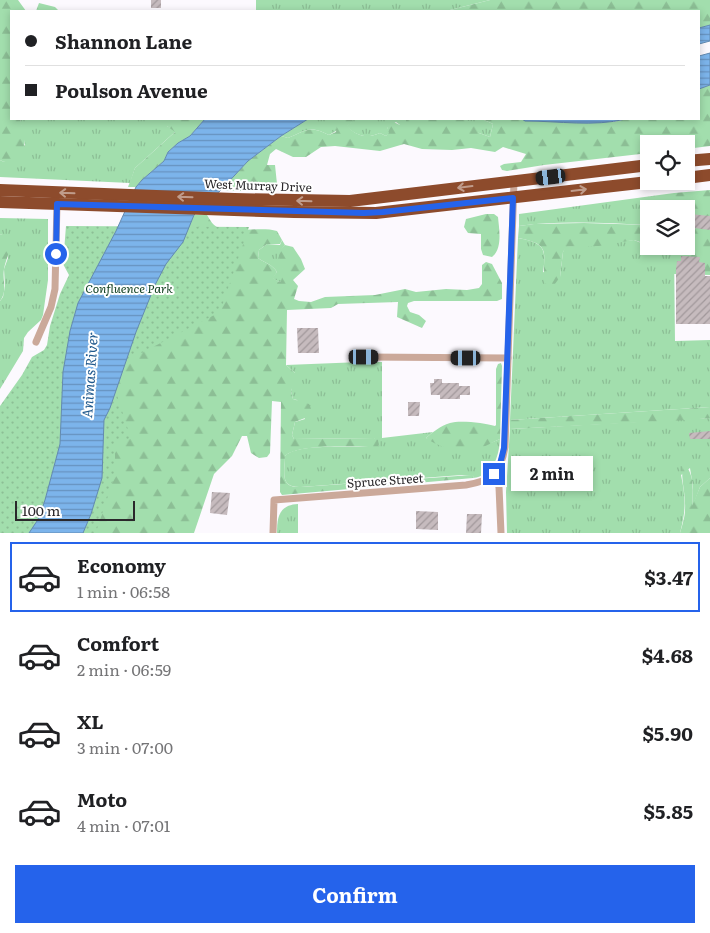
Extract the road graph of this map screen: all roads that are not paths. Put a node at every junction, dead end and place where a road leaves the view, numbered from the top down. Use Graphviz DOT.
graph roads {
  1 [pos="710,159"];
  2 [pos="695,160"];
  3 [pos="640,166"];
  4 [pos="710,175"];
  5 [pos="695,177"];
  6 [pos="514,181"];
  7 [pos="640,183"];
  8 [pos="0,190"];
  9 [pos="513,198"];
  10 [pos="0,202"];
  11 [pos="57,204"];
  12 [pos="36,342"];
  13 [pos="364,357"];
  14 [pos="508,358"];
  15 [pos="494,474"];
  16 [pos="273,533"];
  17 [pos="500,533"];
  1 -- 2 [label="highway"];
  3 -- 6 [label="highway, West Murray Drive"];
  4 -- 5 [label="highway"];
  6 -- 8 [label="highway, West Murray Drive, one-way"];
  6 -- 9 [label="street"];
  9 -- 7 [label="highway, West Murray Drive, one-way"];
  9 -- 11 [label="highway, West Murray Drive"];
  9 -- 14 [label="street"];
  10 -- 11 [label="highway, West Murray Drive"];
  11 -- 12 [label="street"];
  13 -- 14 [label="street"];
  14 -- 15 [label="street"];
  15 -- 16 [label="street, Spruce Street"];
  15 -- 17 [label="street"];
}
